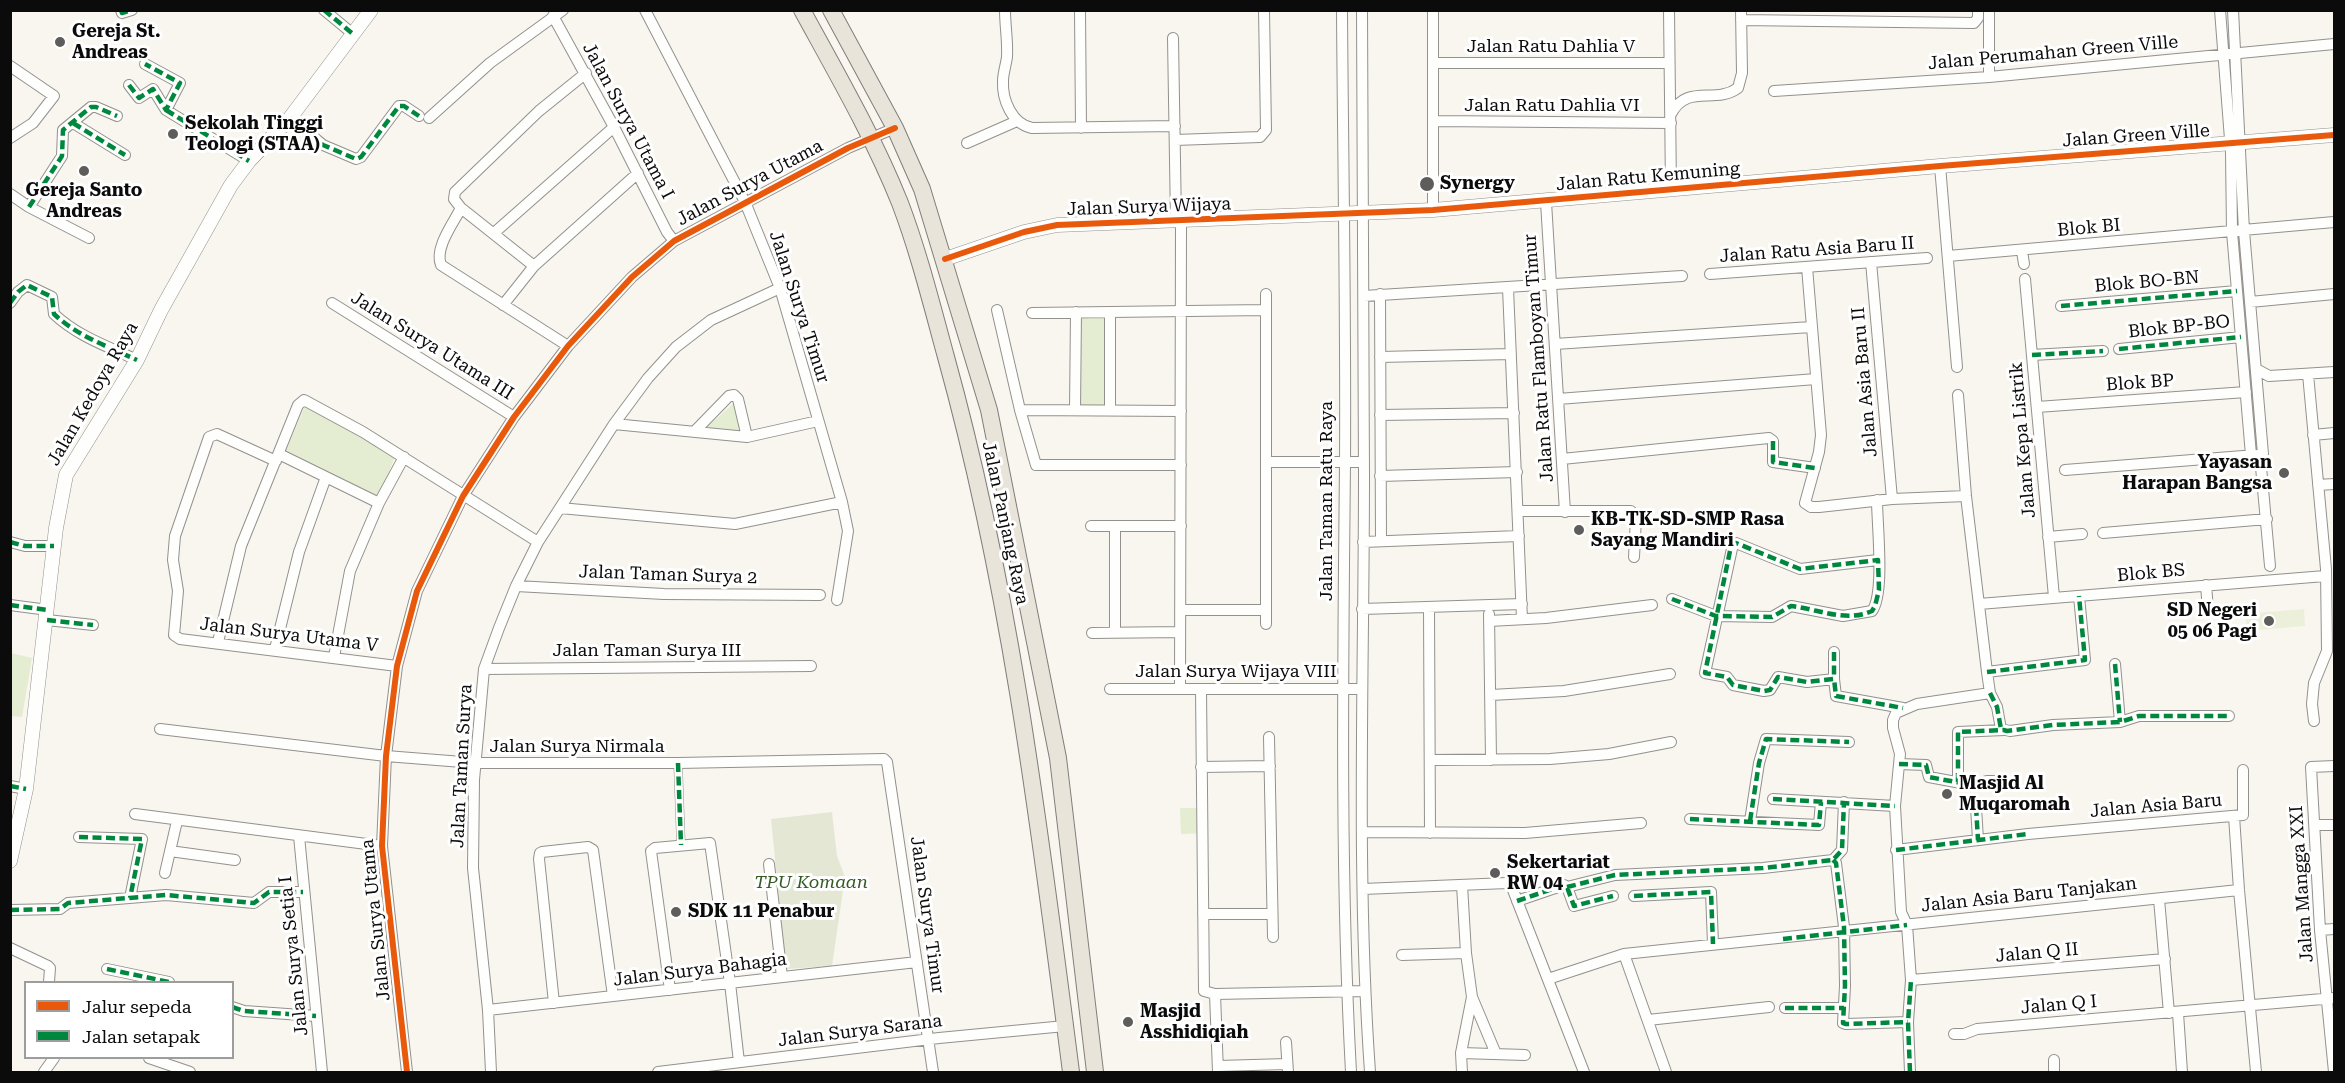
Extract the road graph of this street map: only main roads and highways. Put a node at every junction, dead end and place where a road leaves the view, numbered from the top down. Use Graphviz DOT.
graph roads {
  1 [pos="802,10"];
  2 [pos="831,10"];
  3 [pos="1033,638"];
  4 [pos="1008,640"];
  5 [pos="1039,667"];
  6 [pos="1014,671"];
  7 [pos="1071,1072"];
  8 [pos="1095,1072"];
  1 -- 4 [label="main road, Jalan Panjang Raya"];
  2 -- 3 [label="main road, Jalan Panjang Raya"];
  3 -- 4 [label="main road"];
  3 -- 5 [label="main road, Jalan Panjang Raya"];
  4 -- 6 [label="main road, Jalan Panjang Raya"];
  5 -- 6 [label="main road"];
  5 -- 8 [label="main road, Jalan Panjang Raya"];
  6 -- 7 [label="main road, Jalan Panjang Raya"];
}
